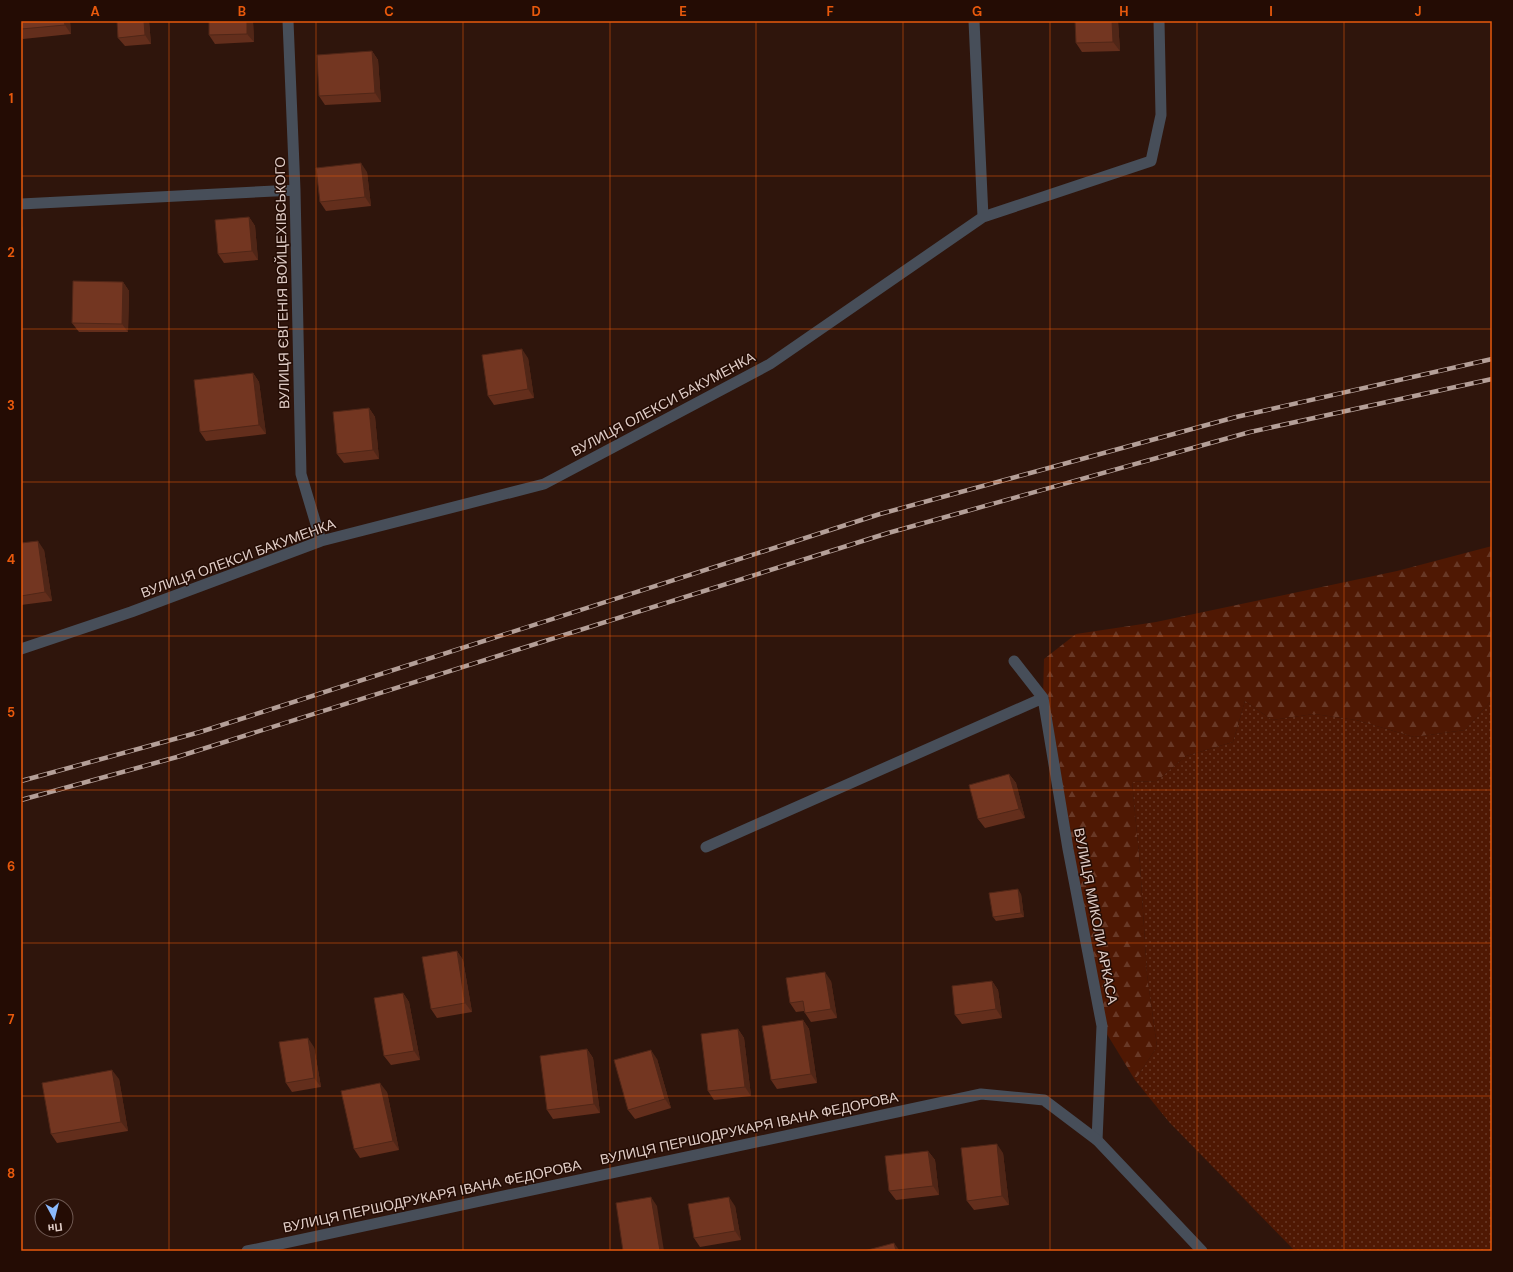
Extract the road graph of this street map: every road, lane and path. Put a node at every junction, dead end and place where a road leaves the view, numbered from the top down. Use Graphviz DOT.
graph roads {
  1 [pos="288,21"];
  2 [pos="974,21"];
  3 [pos="1159,21"];
  4 [pos="295,190"];
  5 [pos="21,204"];
  6 [pos="983,217"];
  7 [pos="321,541"];
  8 [pos="21,648"];
  9 [pos="1014,661"];
  10 [pos="1043,698"];
  11 [pos="706,847"];
  12 [pos="1097,1140"];
  13 [pos="247,1251"];
  14 [pos="1202,1251"];
  1 -- 4 [label="street, ВУЛИЦЯ ЄВГЕНІЯ ВОЙЦЕХІВСЬКОГО"];
  2 -- 6 [label="street"];
  3 -- 6 [label="street, ВУЛИЦЯ ОЛЕКСИ БАКУМЕНКА"];
  4 -- 5 [label="street"];
  4 -- 7 [label="street, ВУЛИЦЯ ЄВГЕНІЯ ВОЙЦЕХІВСЬКОГО"];
  6 -- 7 [label="street, ВУЛИЦЯ ОЛЕКСИ БАКУМЕНКА"];
  7 -- 8 [label="street, ВУЛИЦЯ ОЛЕКСИ БАКУМЕНКА"];
  9 -- 10 [label="street, ВУЛИЦЯ МИКОЛИ АРКАСА"];
  10 -- 11 [label="street"];
  10 -- 12 [label="street, ВУЛИЦЯ МИКОЛИ АРКАСА"];
  12 -- 13 [label="street, ВУЛИЦЯ ПЕРШОДРУКАРЯ ІВАНА ФЕДОРОВА"];
  12 -- 14 [label="street, ВУЛИЦЯ ПЕРШОДРУКАРЯ ІВАНА ФЕДОРОВА"];
}
